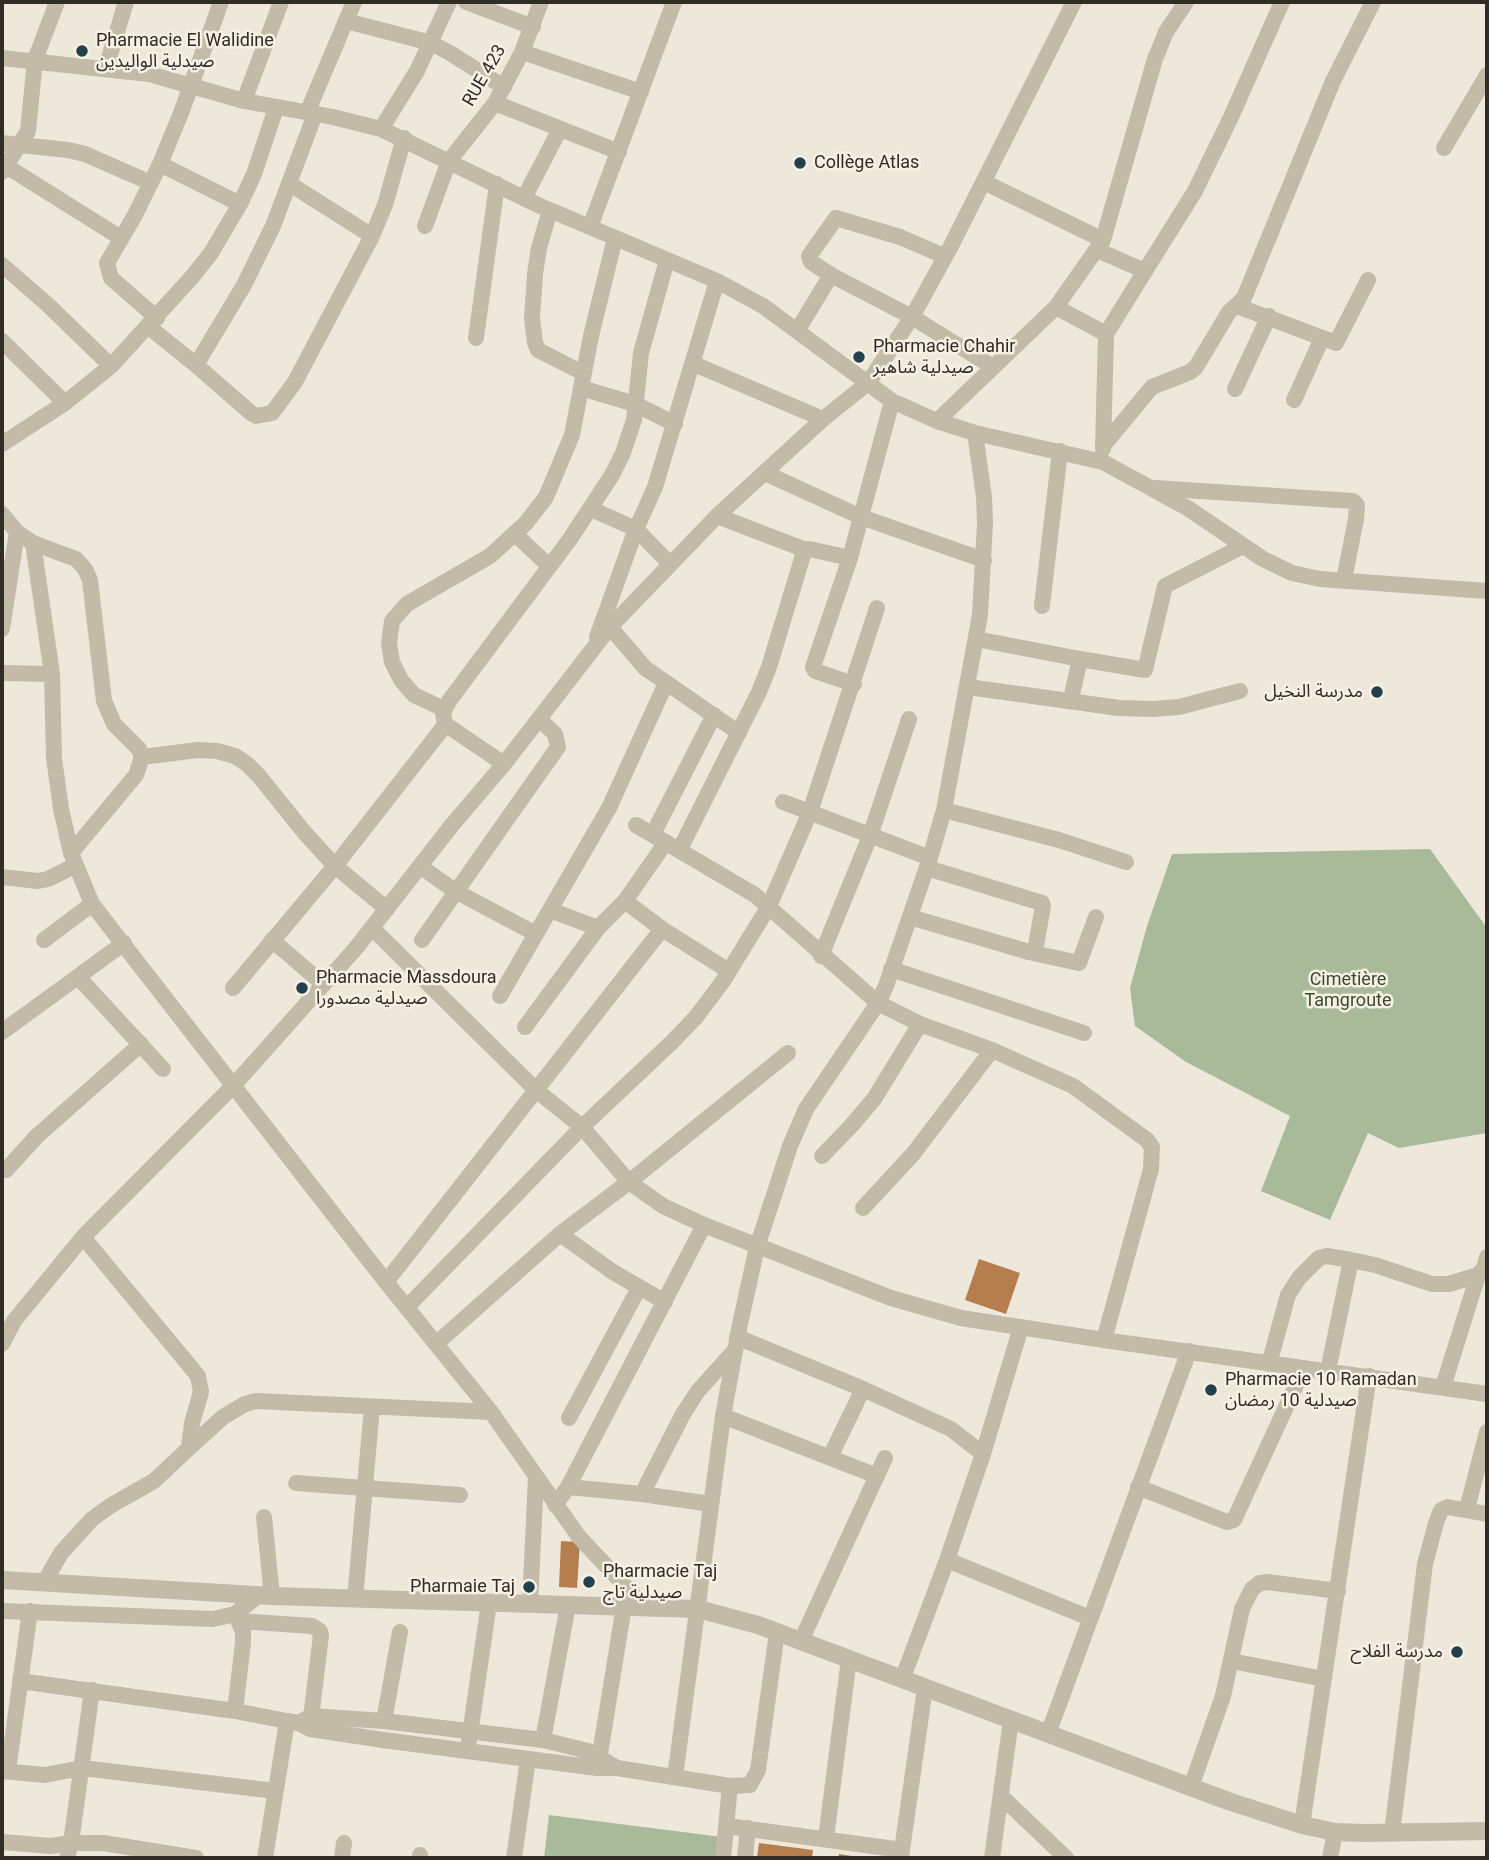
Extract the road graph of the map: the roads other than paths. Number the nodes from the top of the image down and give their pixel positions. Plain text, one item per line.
1 (57, 2) edge
2 (126, 2) edge
3 (221, 2) edge
4 (281, 2) edge
5 (354, 2) edge
6 (449, 2) edge
7 (466, 2) edge
8 (541, 2) edge
9 (674, 2) edge
10 (1074, 2) edge
11 (1186, 2) edge
12 (1282, 2) edge
13 (1373, 2) edge
14 (346, 21) junction
15 (533, 27) junction
16 (430, 43) junction
17 (522, 52) junction
18 (2, 58) edge
19 (35, 60) junction
20 (106, 68) junction
21 (1487, 75) edge
22 (191, 85) junction
23 (504, 88) junction
24 (641, 92) junction
25 (244, 101) junction
26 (495, 103) junction
27 (276, 108) junction
28 (311, 113) junction
29 (381, 128) junction
30 (561, 129) junction
31 (404, 138) junction
32 (2, 143) edge
33 (20, 145) junction
34 (1444, 148) dead end
35 (619, 152) junction
36 (449, 161) junction
37 (160, 164) junction
38 (4, 169) edge
39 (984, 182) junction
40 (151, 183) junction
41 (290, 184) junction
42 (497, 184) junction
43 (524, 198) junction
44 (240, 204) junction
45 (550, 210) junction
46 (425, 226) dead end
47 (590, 227) junction
48 (372, 236) junction
49 (615, 237) junction
50 (121, 238) junction
51 (1100, 245) junction
52 (944, 256) junction
53 (667, 260) junction
54 (2, 265) edge
55 (1145, 271) junction
56 (831, 275) junction
57 (1368, 280) dead end
58 (718, 281) junction
59 (1237, 306) junction
60 (1056, 307) junction
61 (1269, 316) junction
62 (912, 317) junction
63 (153, 322) junction
64 (797, 331) junction
65 (1106, 334) junction
66 (477, 338) dead end
67 (1322, 338) junction
68 (2, 341) edge
69 (694, 364) junction
70 (196, 365) junction
71 (111, 366) junction
72 (993, 368) junction
73 (582, 380) junction
74 (868, 383) junction
75 (1235, 389) dead end
76 (1294, 400) dead end
77 (892, 401) junction
78 (65, 403) junction
79 (635, 404) junction
80 (823, 419) junction
81 (937, 421) junction
82 (675, 424) junction
83 (975, 433) junction
84 (2, 444) edge
85 (1060, 451) junction
86 (1103, 454) junction
87 (765, 473) junction
88 (1147, 488) junction
89 (591, 509) junction
90 (2, 514) edge
91 (717, 516) junction
92 (861, 517) junction
93 (636, 529) junction
94 (17, 532) junction
95 (516, 534) junction
96 (33, 543) junction
97 (1243, 546) junction
98 (806, 550) junction
99 (850, 558) junction
100 (984, 560) junction
101 (669, 563) junction
102 (549, 566) junction
103 (1344, 580) junction
104 (1487, 592) edge
105 (1042, 606) dead end
106 (877, 608) dead end
107 (610, 627) junction
108 (2, 629) edge
109 (976, 639) junction
110 (593, 647) junction
111 (1080, 659) junction
112 (2, 673) edge
113 (52, 674) junction
114 (666, 683) junction
115 (853, 684) junction
116 (968, 687) junction
117 (1240, 691) dead end
118 (1071, 699) junction
119 (714, 715) junction
120 (445, 717) junction
121 (539, 719) junction
122 (909, 719) dead end
123 (739, 733) junction
124 (142, 757) junction
125 (505, 764) junction
126 (783, 802) dead end
127 (944, 810) junction
128 (810, 812) junction
129 (636, 825) dead end
130 (870, 836) junction
131 (666, 842) junction
132 (74, 859) junction
133 (1126, 862) dead end
134 (929, 863) junction
135 (335, 866) junction
136 (420, 866) junction
137 (2, 877) edge
138 (455, 891) junction
139 (625, 901) junction
140 (92, 904) junction
141 (769, 906) junction
142 (387, 909) junction
143 (550, 910) junction
144 (909, 917) junction
145 (1096, 917) dead end
146 (372, 928) junction
147 (598, 928) junction
148 (662, 929) junction
149 (536, 934) junction
150 (44, 940) dead end
151 (272, 940) junction
152 (422, 940) dead end
153 (124, 943) junction
154 (1033, 953) junction
155 (821, 956) junction
156 (891, 969) junction
157 (729, 971) junction
158 (79, 978) junction
159 (323, 984) junction
160 (233, 988) dead end
161 (500, 996) dead end
162 (878, 1003) junction
163 (920, 1024) junction
164 (524, 1027) dead end
165 (2, 1032) edge
166 (1084, 1033) dead end
167 (141, 1044) junction
168 (992, 1050) junction
169 (788, 1053) dead end
170 (163, 1069) dead end
171 (234, 1086) junction
172 (536, 1090) junction
173 (582, 1127) junction
174 (822, 1156) dead end
175 (6, 1170) dead end
176 (629, 1182) junction
177 (863, 1208) dead end
178 (704, 1225) junction
179 (560, 1234) junction
180 (83, 1237) junction
181 (757, 1247) junction
182 (1487, 1257) edge
183 (1351, 1260) junction
184 (1478, 1275) junction
185 (386, 1282) junction
186 (639, 1288) junction
187 (665, 1303) junction
188 (407, 1307) junction
189 (8, 1317) edge
190 (1021, 1327) junction
191 (1104, 1340) junction
192 (437, 1343) junction
193 (2, 1344) edge
194 (736, 1344) junction
195 (1189, 1351) junction
196 (1269, 1364) junction
197 (1304, 1368) junction
198 (1328, 1371) junction
199 (1369, 1376) junction
200 (1443, 1387) junction
201 (863, 1388) junction
202 (1487, 1394) edge
203 (372, 1407) junction
204 (491, 1412) junction
205 (723, 1416) junction
206 (569, 1418) dead end
207 (1487, 1432) edge
208 (189, 1448) junction
209 (983, 1454) junction
210 (830, 1457) junction
211 (886, 1458) dead end
212 (877, 1476) junction
213 (536, 1478) junction
214 (296, 1483) dead end
215 (568, 1487) junction
216 (1138, 1487) junction
217 (364, 1488) junction
218 (642, 1494) junction
219 (460, 1495) dead end
220 (711, 1504) junction
221 (555, 1505) junction
222 (1467, 1509) junction
223 (1487, 1514) edge
224 (264, 1517) dead end
225 (947, 1560) junction
226 (2, 1580) edge
227 (44, 1583) junction
228 (1338, 1591) junction
229 (266, 1596) junction
230 (355, 1599) junction
231 (489, 1603) junction
232 (530, 1604) junction
233 (568, 1605) junction
234 (624, 1606) junction
235 (644, 1606) junction
236 (698, 1609) junction
237 (2, 1611) edge
238 (30, 1611) junction
239 (237, 1618) junction
240 (1090, 1618) junction
241 (400, 1632) dead end
242 (777, 1632) junction
243 (801, 1641) junction
244 (849, 1660) junction
245 (1231, 1661) junction
246 (1324, 1679) junction
247 (902, 1680) junction
248 (20, 1681) junction
249 (925, 1688) junction
250 (92, 1690) junction
251 (235, 1711) junction
252 (1011, 1720) junction
253 (384, 1721) junction
254 (302, 1722) junction
255 (471, 1731) junction
256 (1048, 1734) junction
257 (543, 1740) junction
258 (468, 1750) junction
259 (528, 1759) junction
260 (598, 1762) junction
261 (82, 1768) junction
262 (5, 1771) edge
263 (675, 1777) junction
264 (730, 1786) junction
265 (1191, 1787) junction
266 (275, 1791) junction
267 (1001, 1796) junction
268 (1301, 1825) junction
269 (727, 1826) junction
270 (748, 1828) junction
271 (1487, 1831) edge
272 (1335, 1832) junction
273 (1392, 1833) junction
274 (826, 1838) junction
275 (2, 1842) edge
276 (69, 1851) edge
277 (902, 1854) edge
278 (197, 1858) edge
279 (265, 1858) edge
280 (514, 1858) edge
281 (723, 1858) edge
282 (744, 1858) edge
283 (992, 1858) edge
284 (1066, 1858) edge
285 (1330, 1858) edge

1 - 19 street
2 - 20 street
3 - 22 street
4 - 25 street
5 - 14 street
6 - 16 street
7 - 15 street
8 - 15 street, RUE 423
9 - 24 street
10 - 39 street
11 - 51 street
12 - 55 street
13 - 59 street
14 - 16 street
14 - 28 street
15 - 17 street, RUE 423
16 - 23 street
16 - 29 street
17 - 23 street, RUE 423
17 - 24 street
18 - 19 street
19 - 20 street
19 - 33 street
20 - 22 street
21 - 34 street
22 - 25 street
22 - 37 street
23 - 26 street, RUE 423
24 - 35 street
25 - 27 street
26 - 30 street
26 - 36 street, RUE 423
27 - 28 street
27 - 44 street
28 - 29 street
28 - 41 street
29 - 31 street
30 - 35 street
30 - 43 street
31 - 36 street
31 - 48 street
32 - 33 street
33 - 38 street
33 - 40 street
35 - 47 street
36 - 42 street
36 - 46 street, RUE 423
37 - 40 street
37 - 44 street
38 - 50 street
39 - 51 street
39 - 52 street
40 - 50 street
41 - 48 street
41 - 70 street
42 - 43 street
42 - 66 street
43 - 45 street
44 - 63 street
45 - 47 street
45 - 73 street
47 - 49 street
48 - 70 street
49 - 53 street
49 - 73 street
50 - 63 street
51 - 55 street
51 - 60 street
52 - 56 street
52 - 62 street
53 - 58 street
53 - 79 street
54 - 71 street
55 - 65 street
56 - 62 street
56 - 64 street
57 - 67 street
58 - 64 street
58 - 69 street
59 - 61 street
59 - 86 street
60 - 65 street
60 - 72 street
61 - 67 street
61 - 75 street
62 - 72 street
62 - 74 street
63 - 70 street
63 - 71 street
64 - 74 street
65 - 86 street
67 - 76 street
68 - 78 street
69 - 80 street
69 - 82 street
71 - 78 street
72 - 81 street
73 - 79 street
73 - 95 street
74 - 77 street
74 - 80 street
77 - 81 street
77 - 92 street
78 - 84 street
79 - 82 street
79 - 89 street
80 - 87 street
81 - 83 street
82 - 93 street
83 - 85 street
83 - 100 street
85 - 86 street
85 - 105 street
86 - 88 street
87 - 91 street
87 - 92 street
88 - 97 street
88 - 103 street
89 - 93 street
89 - 102 street
90 - 94 street
91 - 98 street
91 - 101 street
92 - 99 street
92 - 100 street
93 - 101 street
93 - 110 street
94 - 96 street
94 - 108 street
95 - 102 street
95 - 120 street
96 - 113 street
96 - 124 street
97 - 103 street
97 - 111 street
98 - 99 street
98 - 123 street
99 - 115 street
100 - 109 street
101 - 107 street
102 - 120 street
103 - 104 street
106 - 115 street
107 - 110 street
107 - 114 street
109 - 111 street
109 - 116 street
110 - 121 street
111 - 118 street
112 - 113 street
113 - 132 street
114 - 119 street
114 - 143 street
115 - 128 street
116 - 118 street
116 - 127 street
117 - 118 street
119 - 123 street
119 - 131 street
120 - 125 street
120 - 135 street
121 - 125 street
121 - 138 street
122 - 130 street
123 - 131 street
124 - 132 street
124 - 135 street
125 - 136 street
126 - 128 street
127 - 133 street
127 - 134 street
128 - 130 street
128 - 141 street
129 - 131 street
130 - 134 street
130 - 155 street
131 - 139 street
131 - 141 street
132 - 137 street
132 - 140 street
134 - 144 street
134 - 154 street
135 - 142 street
135 - 151 street
136 - 138 street
136 - 142 street
138 - 149 street
138 - 152 street
139 - 147 street
139 - 148 street
140 - 150 street
140 - 153 street
141 - 155 street
141 - 157 street
142 - 146 street
143 - 147 street
143 - 149 street
144 - 154 street
144 - 156 street
145 - 154 street
146 - 159 street
146 - 172 street
147 - 164 street
148 - 157 street
148 - 172 street
149 - 161 street
151 - 159 street
151 - 160 street
153 - 158 street
153 - 171 street
155 - 162 street
156 - 162 street
156 - 166 street
157 - 173 street
158 - 165 street
158 - 167 street
159 - 171 street
162 - 163 street
162 - 181 street
163 - 168 street
163 - 174 street
167 - 170 street
167 - 175 street
168 - 177 street
168 - 191 street
169 - 176 street
171 - 180 street
171 - 185 street
172 - 173 street
172 - 185 street
173 - 176 street
173 - 188 street
176 - 178 street
176 - 179 street
178 - 181 street
178 - 187 street
179 - 186 street
179 - 192 street
180 - 189 street
180 - 208 street
181 - 190 street
181 - 194 street
182 - 184 street
183 - 184 street
183 - 196 street
183 - 198 street
184 - 200 street
185 - 188 street
186 - 187 street
186 - 206 street
187 - 215 street
188 - 192 street
189 - 193 street
190 - 191 street
190 - 209 street
191 - 195 street
192 - 204 street
194 - 201 street
194 - 205 street
194 - 218 street
195 - 196 street
195 - 216 street
196 - 197 street
197 - 198 street
197 - 216 street
198 - 199 street
199 - 200 street
199 - 228 street
200 - 202 street
201 - 209 street
201 - 210 street
203 - 204 street
203 - 208 street
203 - 217 street
204 - 213 street
205 - 210 street
205 - 220 street
207 - 222 street
208 - 227 street
209 - 225 street
210 - 212 street
211 - 212 street
212 - 243 street
213 - 221 street
213 - 232 street
214 - 217 street
215 - 218 street
215 - 221 street
216 - 240 street
217 - 219 street
217 - 230 street
218 - 220 street
220 - 236 street
221 - 235 street
222 - 223 street
222 - 273 street
224 - 229 street
225 - 240 street
225 - 247 street
226 - 227 street
227 - 229 street
228 - 245 street
228 - 246 street
229 - 230 street
229 - 239 street
230 - 231 street
231 - 232 street
231 - 255 street
232 - 233 street
233 - 234 street
233 - 257 street
234 - 235 street
234 - 260 street
235 - 236 street
236 - 242 street
236 - 263 street
237 - 238 street
238 - 239 street
238 - 248 street
239 - 251 street
239 - 254 street
240 - 256 street
241 - 253 street
242 - 243 street
242 - 264 street
243 - 244 street
244 - 247 street
244 - 274 street
245 - 246 street
245 - 265 street
246 - 268 street
247 - 249 street
248 - 250 street
248 - 262 street
249 - 252 street
249 - 277 street
250 - 251 street
250 - 261 street
251 - 254 street
252 - 256 street
252 - 267 street
253 - 254 street
253 - 255 street
254 - 258 street
254 - 266 street
255 - 257 street
255 - 258 street
256 - 265 street
257 - 260 street
258 - 259 street
259 - 260 street
259 - 280 street
260 - 263 street
261 - 262 street
261 - 266 street
261 - 276 street
263 - 264 street
264 - 269 street
265 - 268 street
266 - 279 street
267 - 283 street
267 - 284 street
268 - 272 street
269 - 270 street
269 - 281 street
270 - 274 street
270 - 282 street
271 - 273 street
272 - 273 street
272 - 285 street
274 - 277 street
275 - 276 street
276 - 278 street

